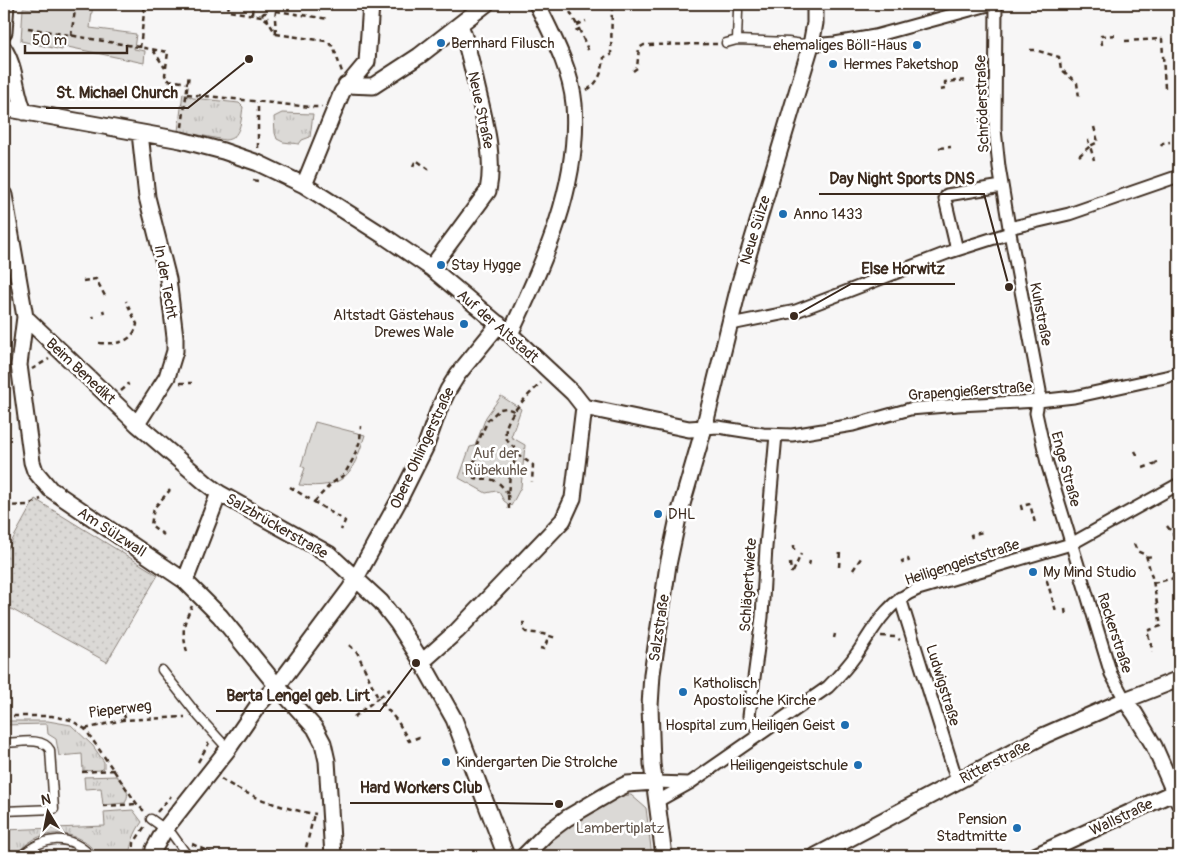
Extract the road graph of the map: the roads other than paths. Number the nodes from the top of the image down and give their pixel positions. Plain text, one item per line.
1 (6, 4) edge
2 (371, 4) edge
3 (486, 4) edge
4 (537, 4) edge
5 (815, 4) edge
6 (992, 4) edge
7 (996, 4) edge
8 (738, 11) dead end
9 (460, 26) junction
10 (4, 32) edge
11 (737, 40) junction
12 (726, 44) road end
13 (811, 45) junction
14 (4, 49) edge
15 (344, 89) junction
16 (4, 108) edge
17 (24, 112) junction
18 (140, 133) junction
19 (1179, 176) edge
20 (304, 186) junction
21 (1002, 186) junction
22 (4, 195) edge
23 (1009, 230) junction
24 (957, 250) junction
25 (431, 268) junction
26 (25, 317) junction
27 (729, 326) junction
28 (504, 329) junction
29 (1179, 374) edge
30 (1038, 401) junction
31 (584, 407) junction
32 (138, 424) junction
33 (704, 428) junction
34 (776, 435) junction
35 (696, 457) joint
36 (46, 484) joint
37 (1179, 484) edge
38 (219, 493) junction
39 (1071, 544) junction
40 (356, 579) junction
41 (185, 581) junction
42 (900, 598) junction
43 (422, 662) junction
44 (162, 670) dead end
45 (1179, 679) edge
46 (277, 686) junction
47 (1125, 700) junction
48 (760, 733) junction
49 (4, 743) edge
50 (228, 749) junction
51 (957, 781) junction
52 (654, 782) junction
53 (690, 783) junction
54 (1178, 795) edge
55 (656, 802) junction
56 (4, 811) edge
57 (151, 819) road end
58 (169, 832) junction
59 (837, 851) edge
60 (187, 855) dead end
61 (21, 856) edge
62 (90, 856) edge
63 (153, 856) edge
64 (334, 856) edge
65 (506, 856) edge
66 (524, 856) edge
67 (664, 856) edge
68 (816, 856) edge
69 (1035, 856) edge

1 - 10 street
2 - 15 street
3 - 9 street
4 - 28 street, Obere Ohlingerstraße
5 - 13 street, Neue Sülze
6 - 13 street
7 - 21 street, Schröderstraße
8 - 11 lane
9 - 15 street
9 - 25 street, Neue Straße
11 - 12 lane
11 - 13 lane
13 - 27 street, Neue Sülze
14 - 17 street
15 - 20 street
16 - 17 street, Auf der Altstadt
17 - 18 street, Auf der Altstadt
18 - 20 street, Auf der Altstadt
18 - 32 street, In der Techt
19 - 23 street
20 - 25 street, Auf der Altstadt
21 - 23 street, Schröderstraße
21 - 24 street
22 - 26 street, Beim Benedikt
23 - 24 street
23 - 30 street, Kuhstraße
24 - 27 street
25 - 28 street, Auf der Altstadt
26 - 32 street, Beim Benedikt
26 - 36 street, Beim Benedikt
27 - 33 street, Neue Sülze
28 - 31 street, Auf der Altstadt
28 - 40 street, Obere Ohlingerstraße
29 - 30 street, Grapengießerstraße
30 - 34 street, Grapengießerstraße
30 - 39 street, Enge Straße
31 - 33 street
31 - 43 street
32 - 38 street, Salzbrückerstraße
33 - 34 street, Grapengießerstraße
33 - 35 street, Neue Sülze
34 - 48 street, Schlägertwiete
35 - 52 street, Salzstraße
36 - 41 street, Am Sülzwall
37 - 39 street, Heiligengeiststraße
38 - 40 street, Salzbrückerstraße
38 - 41 street
39 - 42 street, Heiligengeiststraße
39 - 47 street, Rackerstraße
40 - 43 street, Salzbrückerstraße
40 - 46 street, Obere Ohlingerstraße
41 - 46 street, Am Sülzwall
42 - 48 street, Heiligengeiststraße
42 - 51 street, Ludwigstraße
43 - 65 street, Salzbrückerstraße
44 - 50 lane
45 - 47 street, Ritterstraße
46 - 50 street, Obere Ohlingerstraße
46 - 64 street, Am Sülzwall
47 - 51 street, Ritterstraße
47 - 54 street
48 - 53 street, Heiligengeiststraße
49 - 56 lane
50 - 58 street, Obere Ohlingerstraße
51 - 59 street, Ritterstraße
52 - 53 street
52 - 55 street, Salzstraße
52 - 66 street
53 - 55 street, Heiligengeiststraße
54 - 69 street, Wallstraße
55 - 67 street, Salzstraße
57 - 58 lane
58 - 60 lane
58 - 63 street, Obere Ohlingerstraße
59 - 68 street, Ritterstraße
61 - 62 lane

